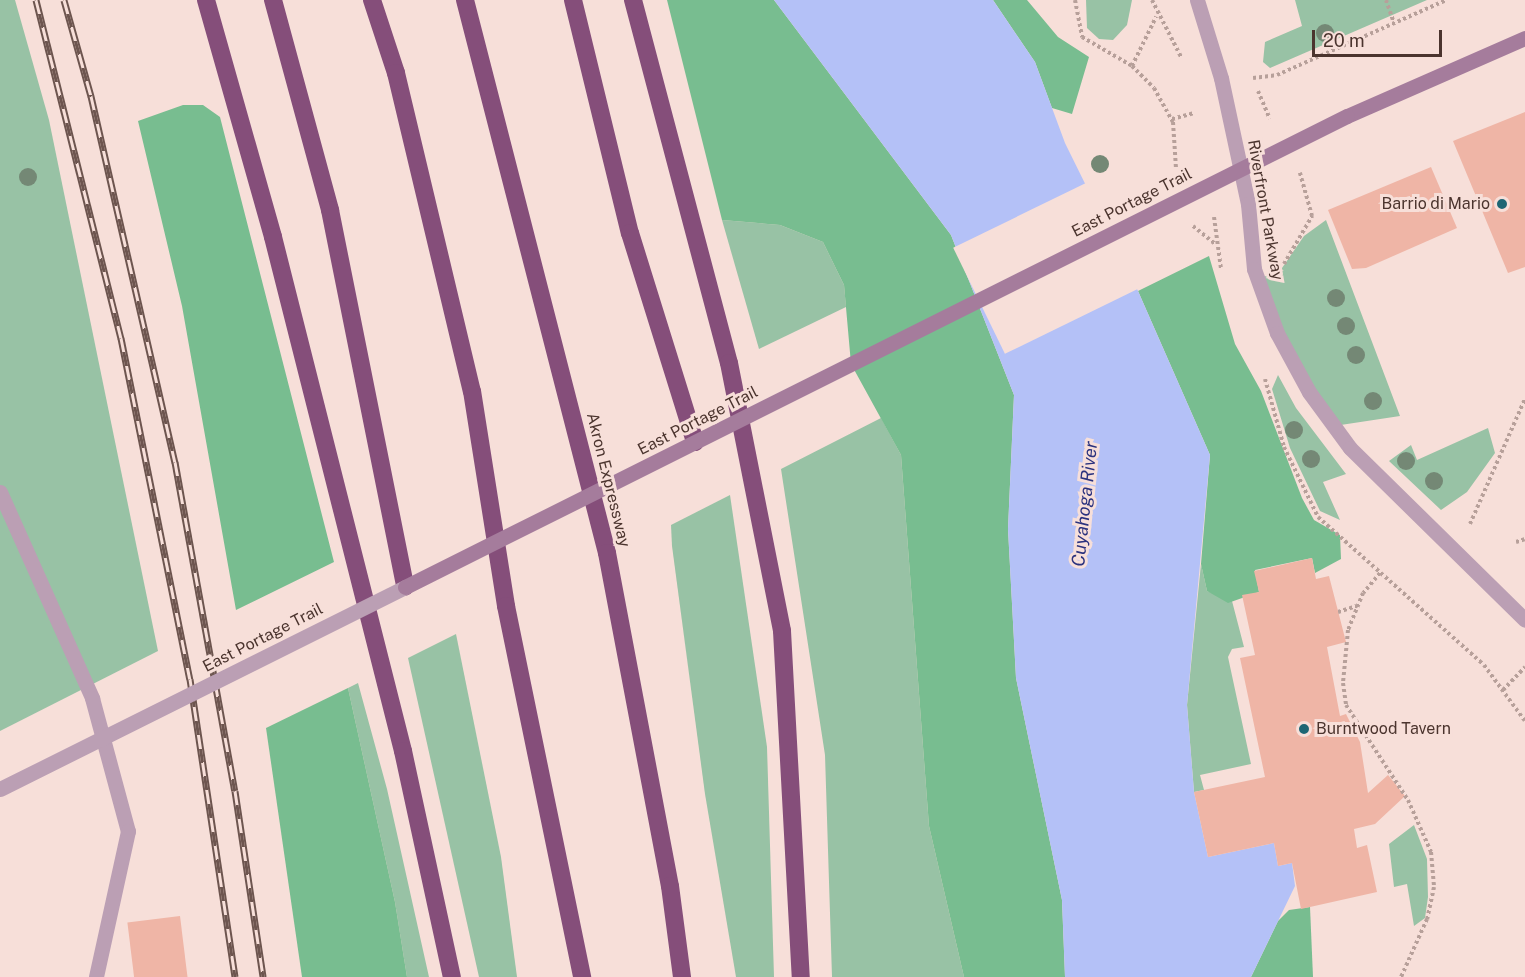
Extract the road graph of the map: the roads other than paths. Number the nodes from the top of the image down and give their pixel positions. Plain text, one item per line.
1 (206, 0) edge
2 (273, 0) edge
3 (372, 0) edge
4 (465, 0) edge
5 (573, 0) edge
6 (633, 0) edge
7 (1197, 0) edge
8 (1525, 38) edge
9 (695, 442) junction
10 (0, 492) edge
11 (405, 587) junction
12 (1525, 620) edge
13 (0, 789) edge
14 (96, 977) edge
15 (452, 977) edge
16 (582, 977) edge
17 (682, 977) edge
18 (801, 977) edge

1 - 15 highway
2 - 11 highway
3 - 16 highway
4 - 17 highway, Akron Expressway
5 - 9 highway
6 - 18 highway
7 - 12 street, Riverfront Parkway
8 - 9 main road, East Portage Trail, bridge
9 - 11 main road, East Portage Trail, bridge
10 - 14 street
11 - 13 street, East Portage Trail, bridge

